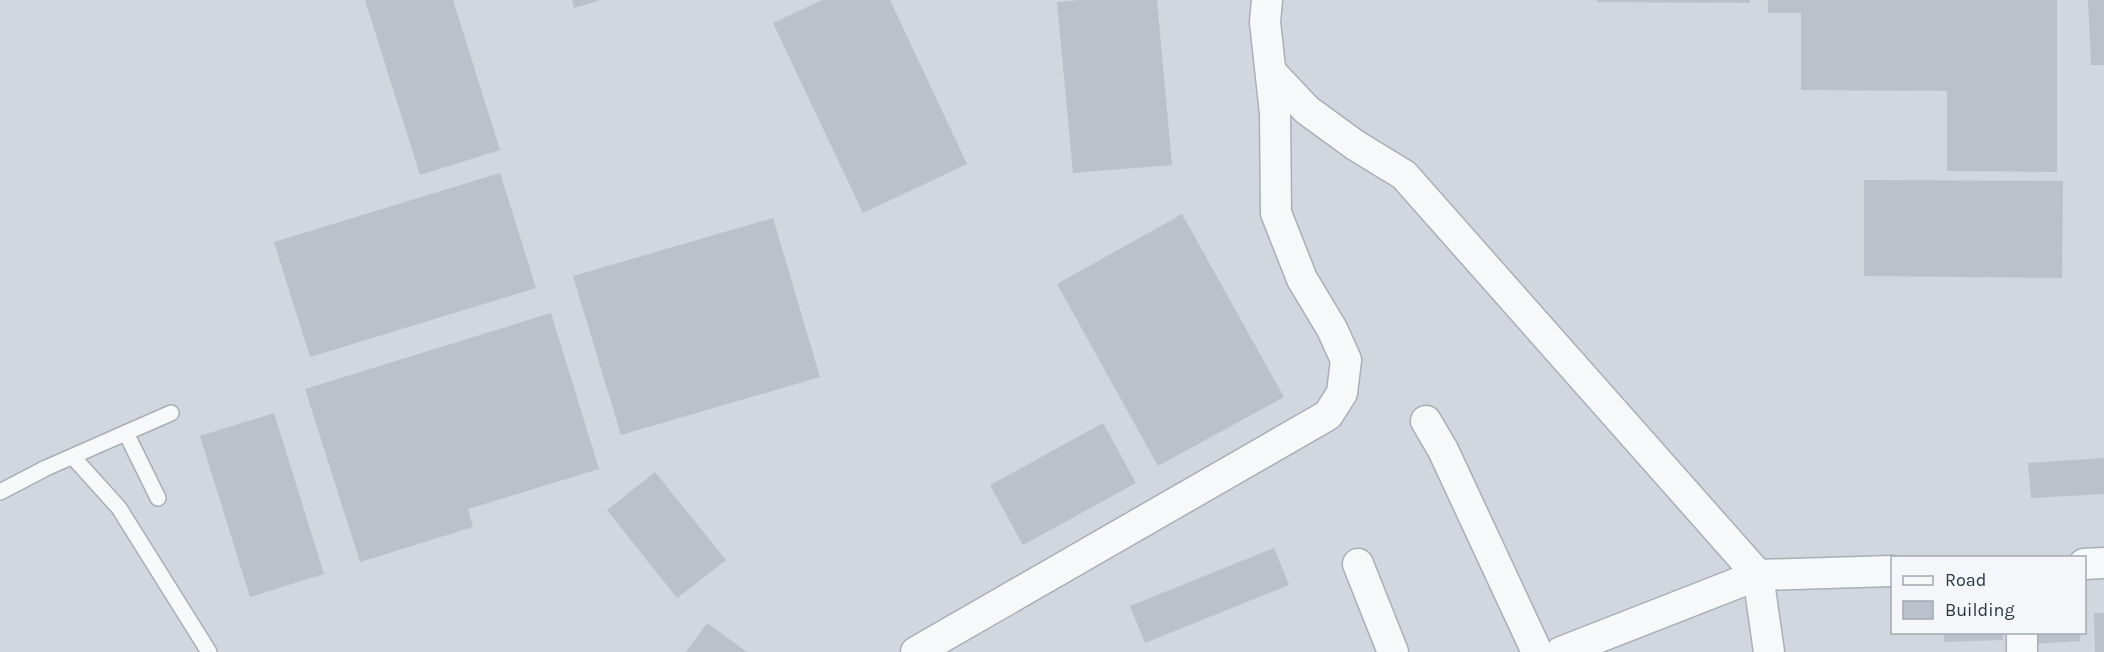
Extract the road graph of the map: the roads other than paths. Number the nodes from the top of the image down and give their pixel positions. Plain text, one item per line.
1 (1267, 0) edge
2 (1272, 72) junction
3 (171, 413) dead end
4 (1426, 421) dead end
5 (126, 433) junction
6 (73, 457) junction
7 (0, 492) edge
8 (158, 498) dead end
9 (2104, 563) edge
10 (1358, 564) dead end
11 (2086, 564) edge
12 (1891, 571) edge
13 (1758, 575) junction
14 (2022, 634) edge
15 (209, 652) edge
16 (916, 652) edge
17 (1393, 652) edge
18 (1537, 652) edge
19 (1561, 652) edge
20 (1769, 652) edge
21 (2022, 652) edge

1 - 2 street
2 - 13 street
2 - 16 street
3 - 5 lane
4 - 18 street
5 - 6 lane
5 - 8 lane
6 - 7 lane
6 - 15 lane
9 - 11 street
10 - 17 street
12 - 13 street
13 - 19 street
13 - 20 street
14 - 21 street

